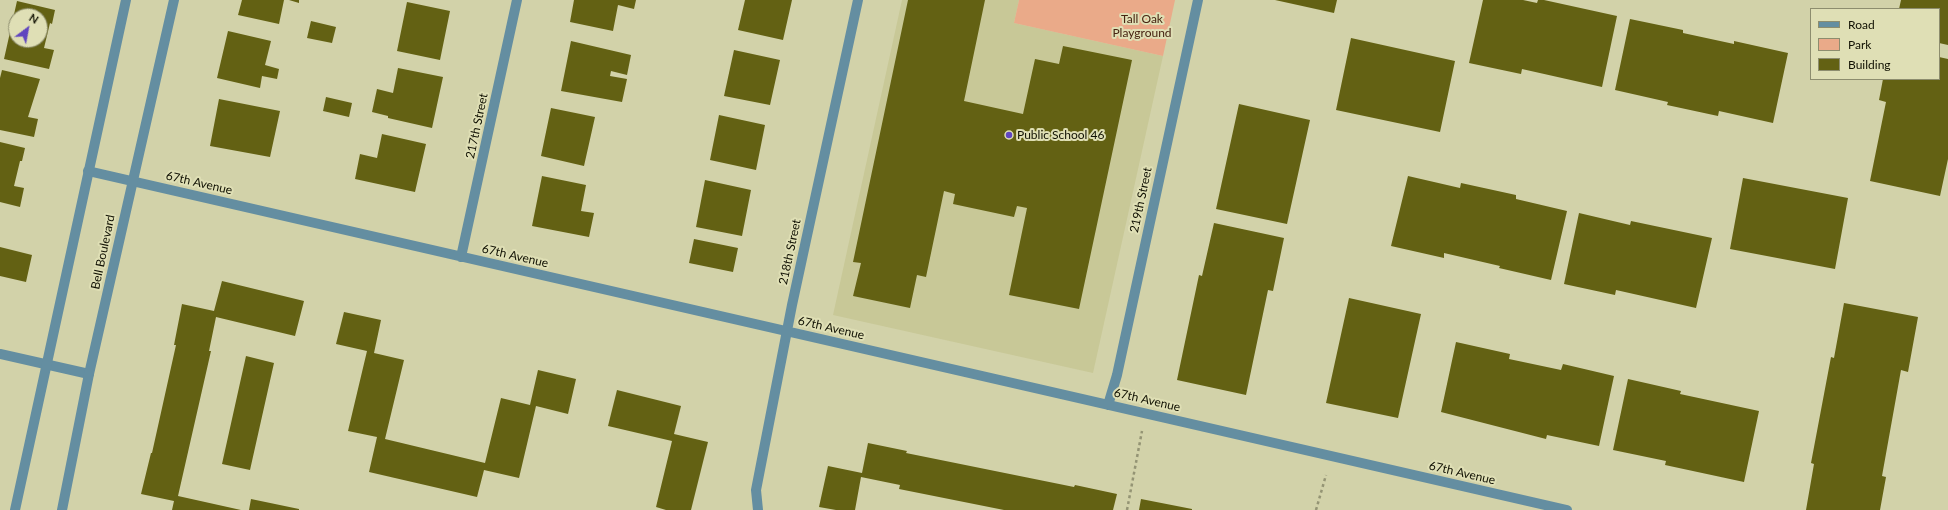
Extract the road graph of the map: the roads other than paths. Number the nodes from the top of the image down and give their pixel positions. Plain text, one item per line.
1 (126, 0) edge
2 (174, 0) edge
3 (517, 0) edge
4 (858, 0) edge
5 (1198, 0) edge
6 (88, 171) junction
7 (132, 182) junction
8 (461, 257) junction
9 (788, 332) junction
10 (0, 354) edge
11 (47, 364) junction
12 (89, 374) junction
13 (1108, 405) junction
14 (16, 510) edge
15 (62, 510) edge
16 (758, 510) edge
17 (1567, 510) edge

1 - 6 street
2 - 7 street, Bell Boulevard
3 - 8 street, 217th Street
4 - 9 street, 218th Street
5 - 13 street, 219th Street
6 - 7 street, 67th Avenue
6 - 11 street
7 - 8 street, 67th Avenue
7 - 12 street, Bell Boulevard
8 - 9 street, 67th Avenue
9 - 13 street, 67th Avenue
9 - 16 street, 218th Street
10 - 11 street
11 - 12 street
11 - 14 street
12 - 15 street, Bell Boulevard
13 - 17 street, 67th Avenue

